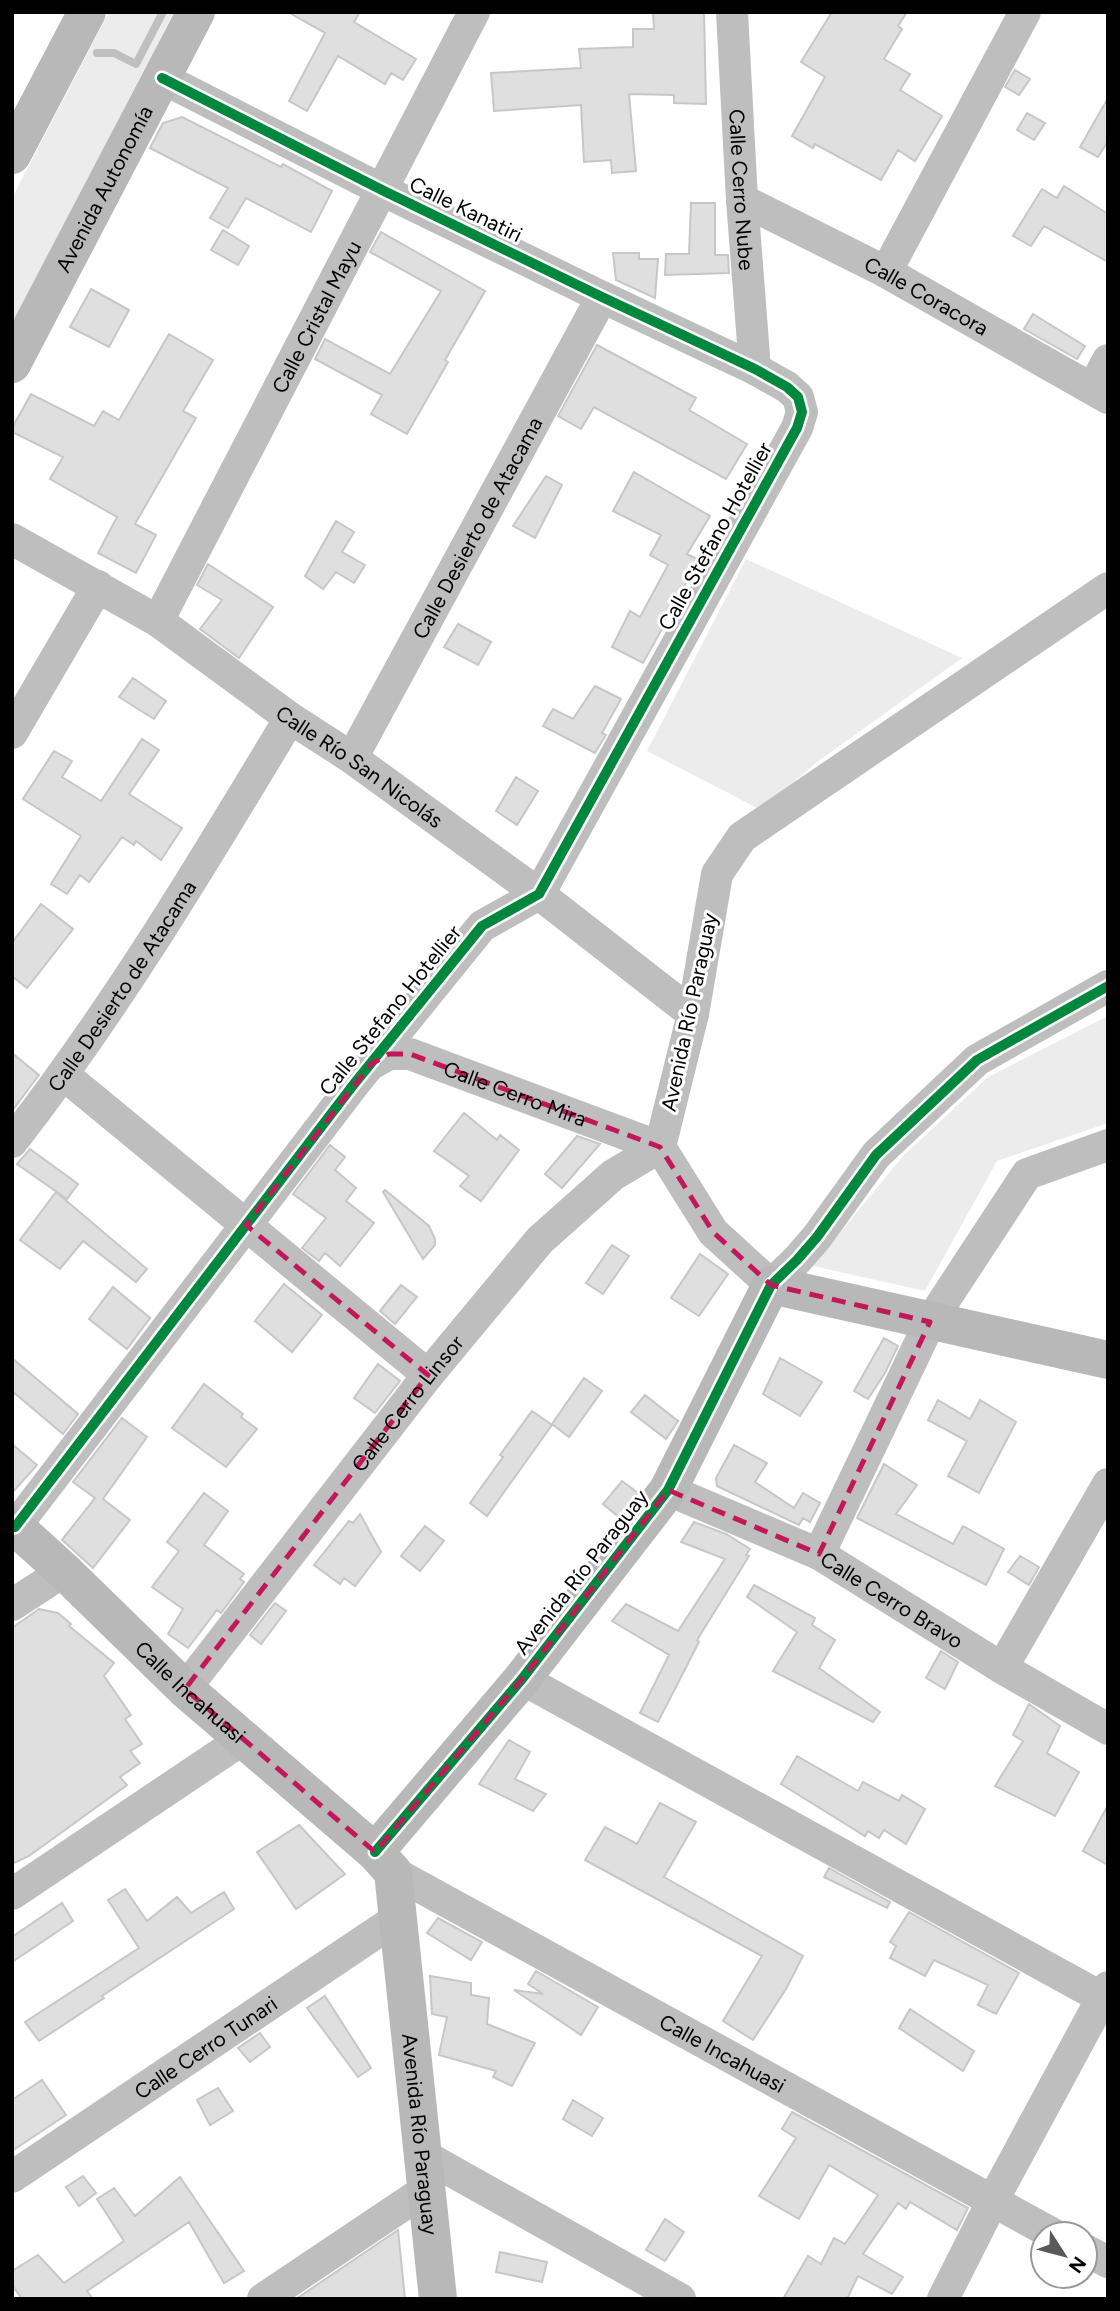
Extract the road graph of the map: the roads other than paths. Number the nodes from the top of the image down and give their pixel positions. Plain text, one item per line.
1 (87, 12) edge
2 (196, 12) edge
3 (474, 12) edge
4 (732, 12) edge
5 (752, 12) edge
6 (1025, 12) edge
7 (733, 48) junction
8 (162, 78) junction
9 (12, 155) edge
10 (383, 190) junction
11 (742, 200) junction
12 (886, 272) junction
13 (601, 298) junction
14 (1108, 360) edge
15 (12, 364) edge
16 (755, 369) junction
17 (1100, 393) edge
18 (12, 539) edge
19 (99, 586) junction
20 (1108, 588) edge
21 (158, 621) junction
22 (290, 718) junction
23 (12, 733) edge
24 (352, 758) junction
25 (539, 894) junction
26 (1108, 986) edge
27 (693, 1014) junction
28 (371, 1064) junction
29 (64, 1075) junction
30 (12, 1142) edge
31 (1108, 1145) edge
32 (660, 1147) junction
33 (246, 1225) junction
34 (771, 1285) junction
35 (930, 1322) junction
36 (1108, 1360) edge
37 (428, 1375) junction
38 (1108, 1484) edge
39 (668, 1490) junction
40 (14, 1526) edge
41 (818, 1554) junction
42 (64, 1571) junction
43 (12, 1605) edge
44 (1002, 1668) junction
45 (522, 1679) junction
46 (185, 1689) junction
47 (1108, 1729) edge
48 (243, 1739) junction
49 (384, 1862) junction
50 (12, 1894) edge
51 (398, 1918) junction
52 (1106, 1996) edge
53 (425, 2172) junction
54 (12, 2177) edge
55 (992, 2202) junction
56 (1029, 2221) edge
57 (263, 2299) edge
58 (438, 2299) edge
59 (680, 2299) edge
60 (943, 2299) edge

1 - 9 street
2 - 8 street, Avenida Autonomía
3 - 10 street, Calle Cristal Mayu
4 - 7 street, Calle Cerro Nube
5 - 7 street
6 - 12 street
7 - 11 street, Calle Cerro Nube
8 - 10 street, Calle Kanatiri
8 - 15 street, Avenida Autonomía
10 - 13 street, Calle Kanatiri
10 - 21 street, Calle Cristal Mayu
11 - 12 street, Calle Coracora
11 - 16 street, Calle Cerro Nube
12 - 17 street, Calle Coracora
13 - 16 street, Calle Kanatiri
13 - 24 street, Calle Desierto de Atacama
14 - 17 street
16 - 25 street, Calle Stefano Hotellier
18 - 19 street, Calle Río San Nicolás
19 - 21 street, Calle Río San Nicolás
19 - 23 street
20 - 27 street, Avenida Río Paraguay
21 - 22 street, Calle Río San Nicolás
22 - 24 street, Calle Río San Nicolás
22 - 29 street, Calle Desierto de Atacama
24 - 25 street, Calle Río San Nicolás
25 - 27 street, Calle Río San Nicolás
25 - 28 street, Calle Stefano Hotellier
26 - 34 street
27 - 32 street, Avenida Río Paraguay
28 - 32 street, Calle Cerro Mira
28 - 33 street, Calle Stefano Hotellier
29 - 30 street, Calle Desierto de Atacama
29 - 33 street
31 - 35 street
32 - 34 street
32 - 37 street, Calle Cerro Linsor
33 - 37 street
33 - 40 street, Calle Stefano Hotellier
34 - 35 street
34 - 39 street, Avenida Río Paraguay
35 - 36 street
35 - 41 street
37 - 46 street, Calle Cerro Linsor
38 - 44 street
39 - 41 street, Calle Cerro Bravo
39 - 45 street, Avenida Río Paraguay
40 - 42 street, Calle Incahuasi
41 - 44 street, Calle Cerro Bravo
42 - 43 street
42 - 46 street, Calle Incahuasi
44 - 47 street, Calle Cerro Bravo
45 - 49 street, Avenida Río Paraguay
45 - 52 street
46 - 48 street, Calle Incahuasi
48 - 49 street, Calle Incahuasi
48 - 50 street
49 - 51 street, Avenida Río Paraguay
49 - 55 street, Calle Incahuasi
51 - 53 street, Avenida Río Paraguay
51 - 54 street, Calle Cerro Tunari
52 - 55 street
53 - 57 street
53 - 58 street, Avenida Río Paraguay
53 - 59 street
55 - 56 street, Calle Incahuasi
55 - 60 street

